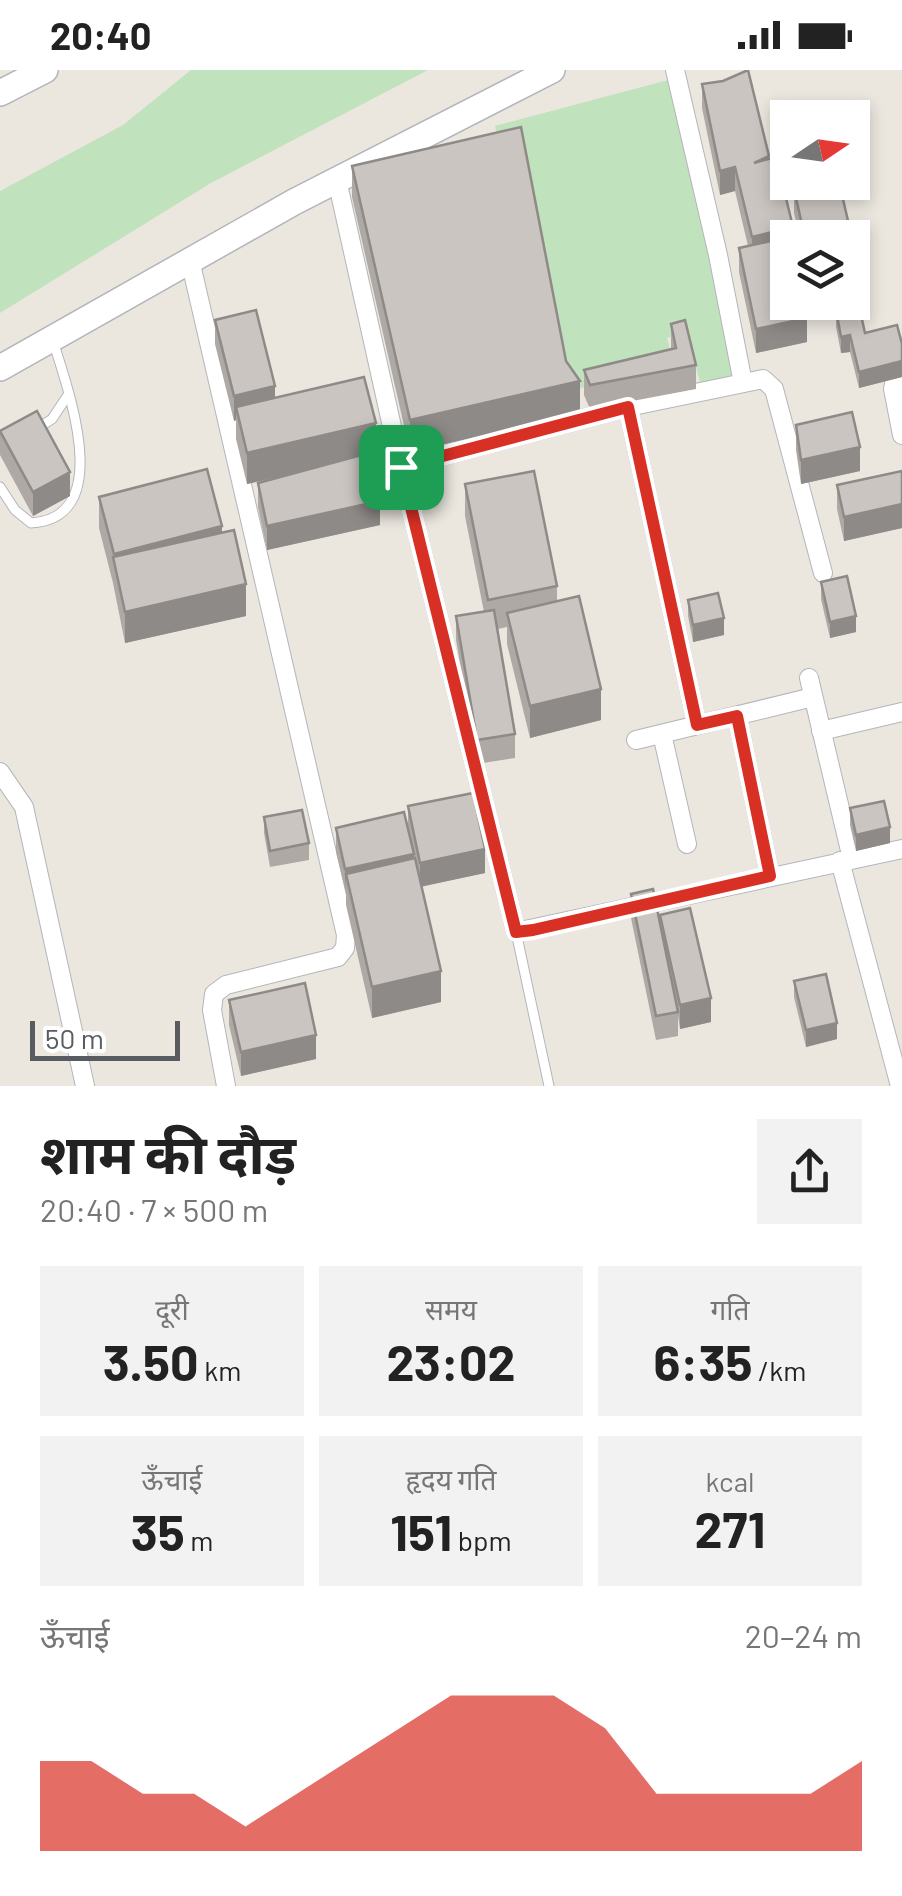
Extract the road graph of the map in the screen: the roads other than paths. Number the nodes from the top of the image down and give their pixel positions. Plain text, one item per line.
1 (46, 70) edge
2 (552, 70) edge
3 (674, 70) edge
4 (0, 93) edge
5 (336, 180) junction
6 (190, 260) junction
7 (52, 339) junction
8 (0, 368) edge
9 (902, 381) edge
10 (743, 383) junction
11 (69, 393) junction
12 (628, 407) junction
13 (902, 435) edge
14 (24, 436) edge
15 (401, 467) junction
16 (0, 488) edge
17 (823, 573) dead end
18 (902, 712) edge
19 (737, 716) junction
20 (697, 725) junction
21 (822, 731) junction
22 (662, 734) junction
23 (636, 740) dead end
24 (0, 772) edge
25 (686, 844) dead end
26 (902, 849) edge
27 (846, 860) junction
28 (770, 876) junction
29 (516, 932) junction
30 (85, 1086) edge
31 (226, 1086) edge
32 (549, 1086) edge
33 (900, 1086) edge

1 - 4 street
2 - 5 street
3 - 10 street
5 - 6 street
5 - 15 street
6 - 7 street
6 - 31 street
7 - 8 street
7 - 11 lane
9 - 13 street
10 - 12 street
10 - 17 street
11 - 14 lane
11 - 16 lane
12 - 15 street
12 - 20 street
15 - 29 street
18 - 21 street
19 - 20 street
19 - 21 street
19 - 28 street
20 - 22 street
21 - 27 street
22 - 23 street
22 - 25 street
24 - 30 street
26 - 27 street
27 - 28 street
27 - 33 street
28 - 29 street
29 - 32 lane

